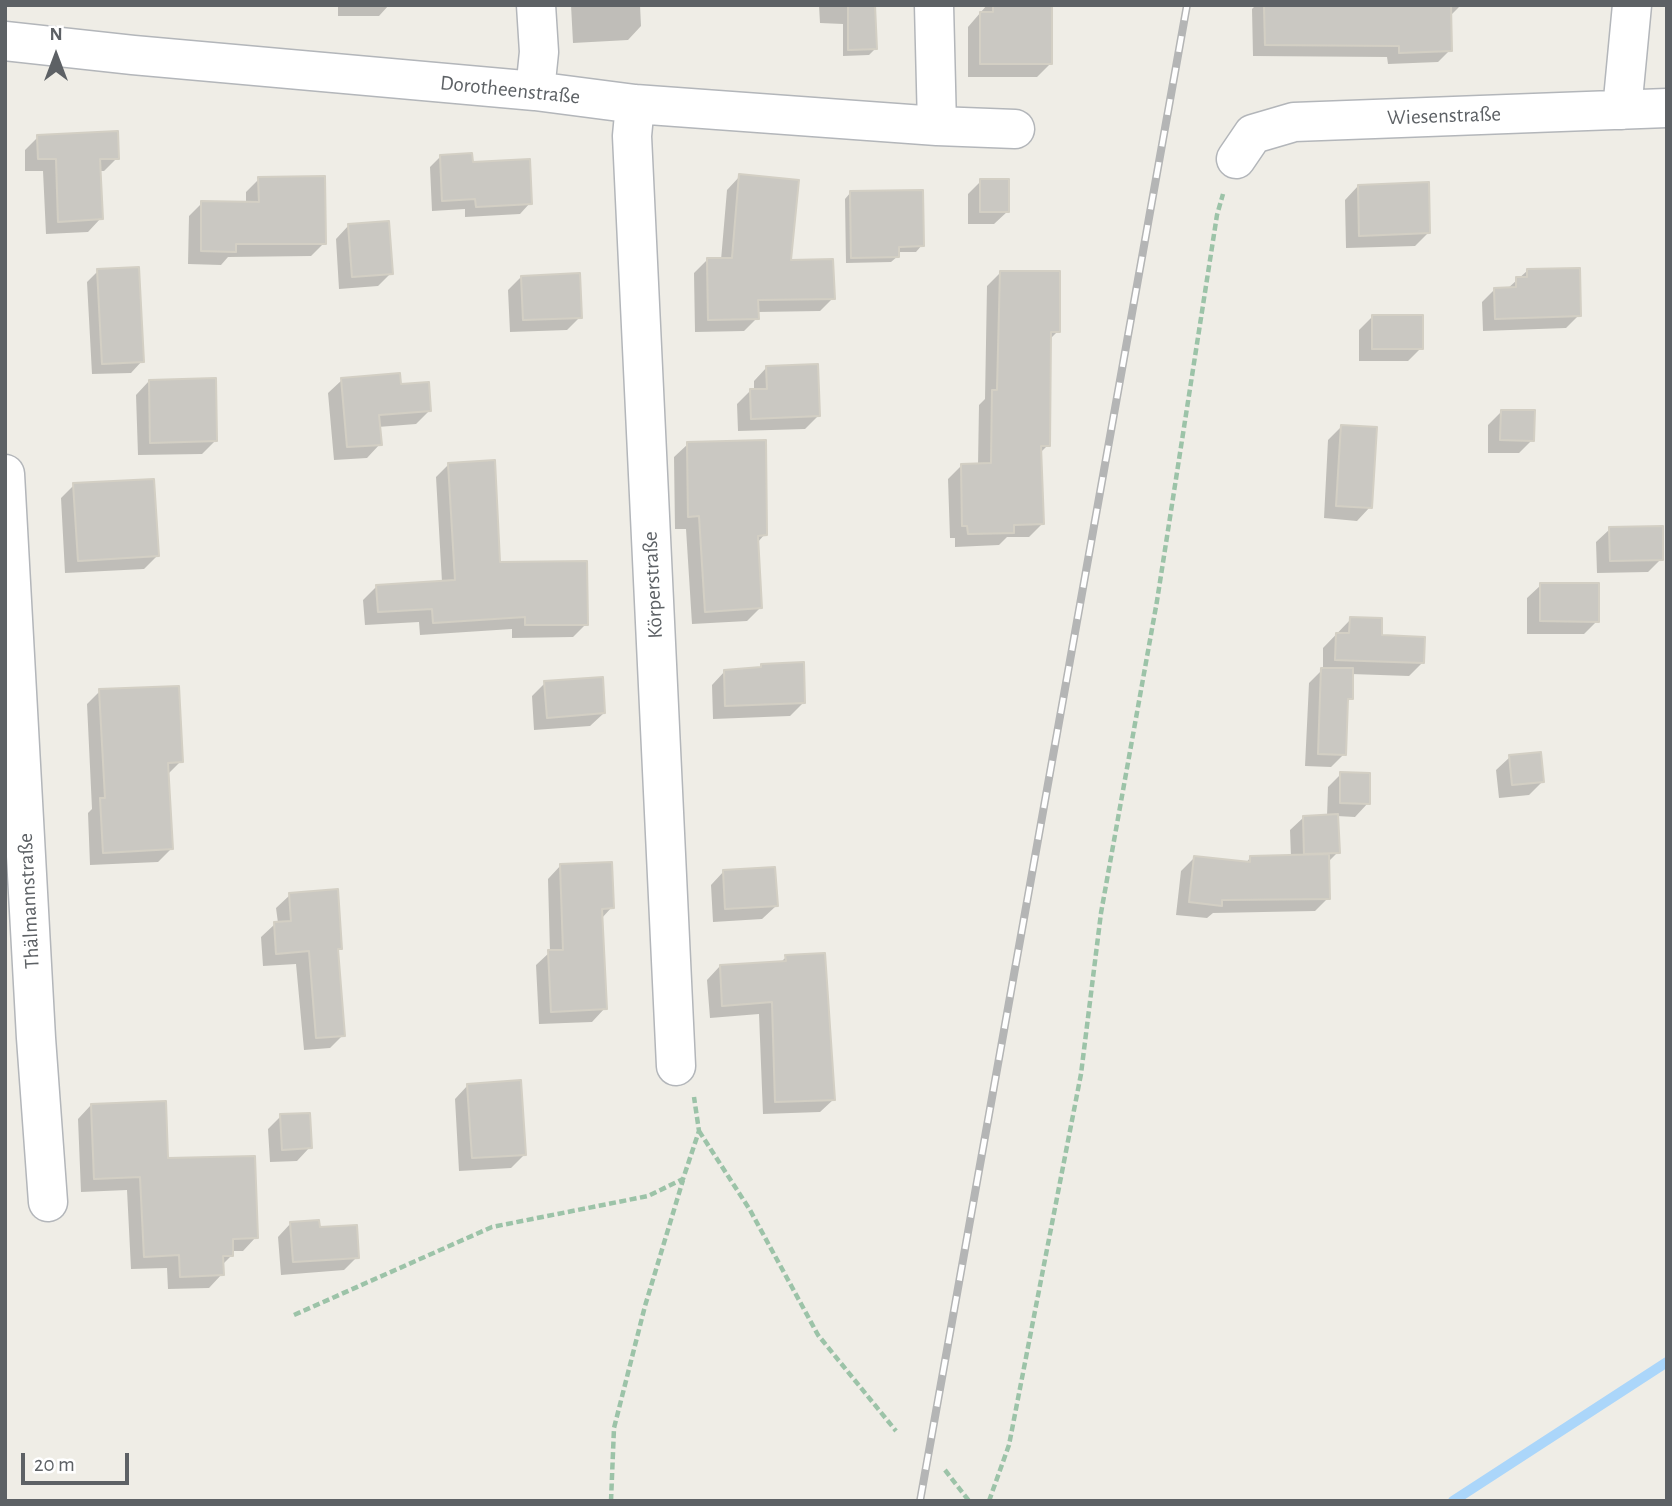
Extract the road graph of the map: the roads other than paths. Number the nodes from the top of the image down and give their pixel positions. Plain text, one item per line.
1 (536, 5) edge
2 (934, 5) edge
3 (1632, 5) edge
4 (5, 41) edge
5 (535, 92) junction
6 (635, 103) junction
7 (1667, 108) edge
8 (1622, 110) junction
9 (937, 126) junction
10 (1015, 129) dead end
11 (1237, 159) road end
12 (5, 474) edge
13 (676, 1066) road end
14 (48, 1202) dead end

1 - 5 street
2 - 9 street
3 - 8 street
4 - 5 street, Dorotheenstraße
5 - 6 street, Dorotheenstraße
6 - 9 street, Dorotheenstraße
6 - 13 street, Körperstraße
7 - 8 street, Wiesenstraße
8 - 11 street, Wiesenstraße
9 - 10 street, Dorotheenstraße
12 - 14 street, Thälmannstraße

